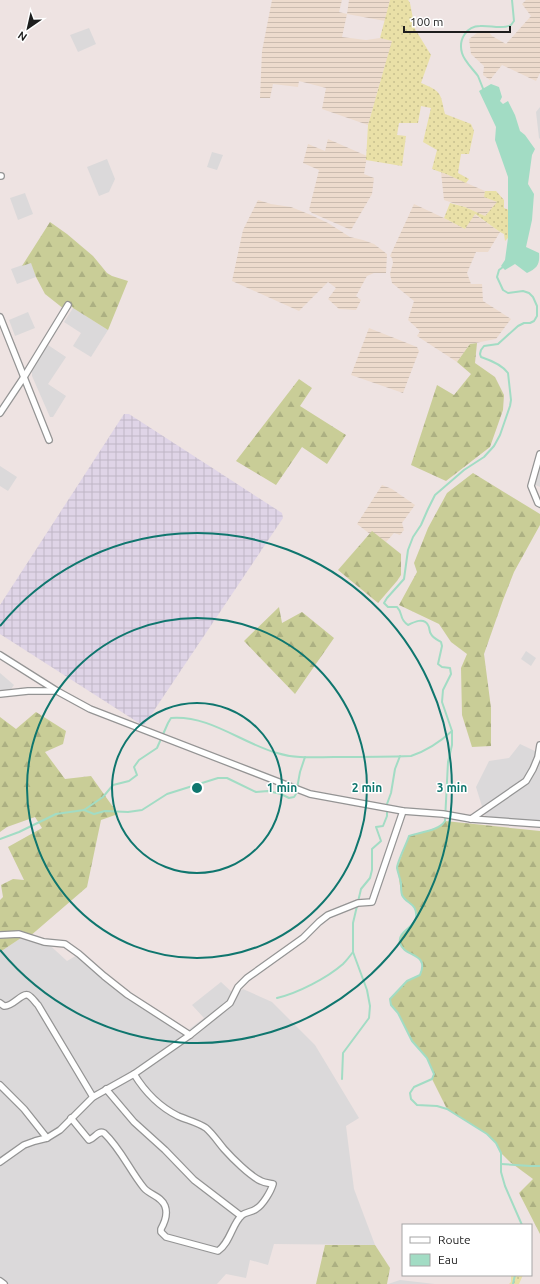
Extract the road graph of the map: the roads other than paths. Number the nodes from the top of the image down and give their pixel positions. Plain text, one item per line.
1 (68, 305) dead end
2 (0, 317) edge
3 (24, 377) junction
4 (0, 413) edge
5 (49, 440) dead end
6 (540, 454) edge
7 (540, 504) edge
8 (0, 655) edge
9 (57, 691) junction
10 (0, 694) edge
11 (540, 745) edge
12 (403, 811) junction
13 (471, 819) junction
14 (540, 824) edge
15 (0, 935) edge
16 (0, 1002) edge
17 (190, 1035) junction
18 (134, 1074) junction
19 (0, 1085) edge
20 (106, 1089) junction
21 (93, 1097) junction
22 (71, 1118) junction
23 (47, 1138) junction
24 (0, 1153) edge
25 (2, 1160) edge
26 (241, 1216) junction
27 (0, 1281) edge
28 (4, 1284) edge

1 - 3 street
2 - 3 street
3 - 4 street
3 - 5 street
6 - 7 street
8 - 9 street
9 - 10 street
9 - 12 street
11 - 13 street
12 - 13 street
12 - 17 street
13 - 14 street
15 - 17 street
16 - 21 street
17 - 18 street
18 - 20 street
18 - 26 street
19 - 23 street
20 - 21 street
20 - 26 street
21 - 22 street
22 - 23 street
22 - 26 street
23 - 25 street
24 - 25 street
27 - 28 street

